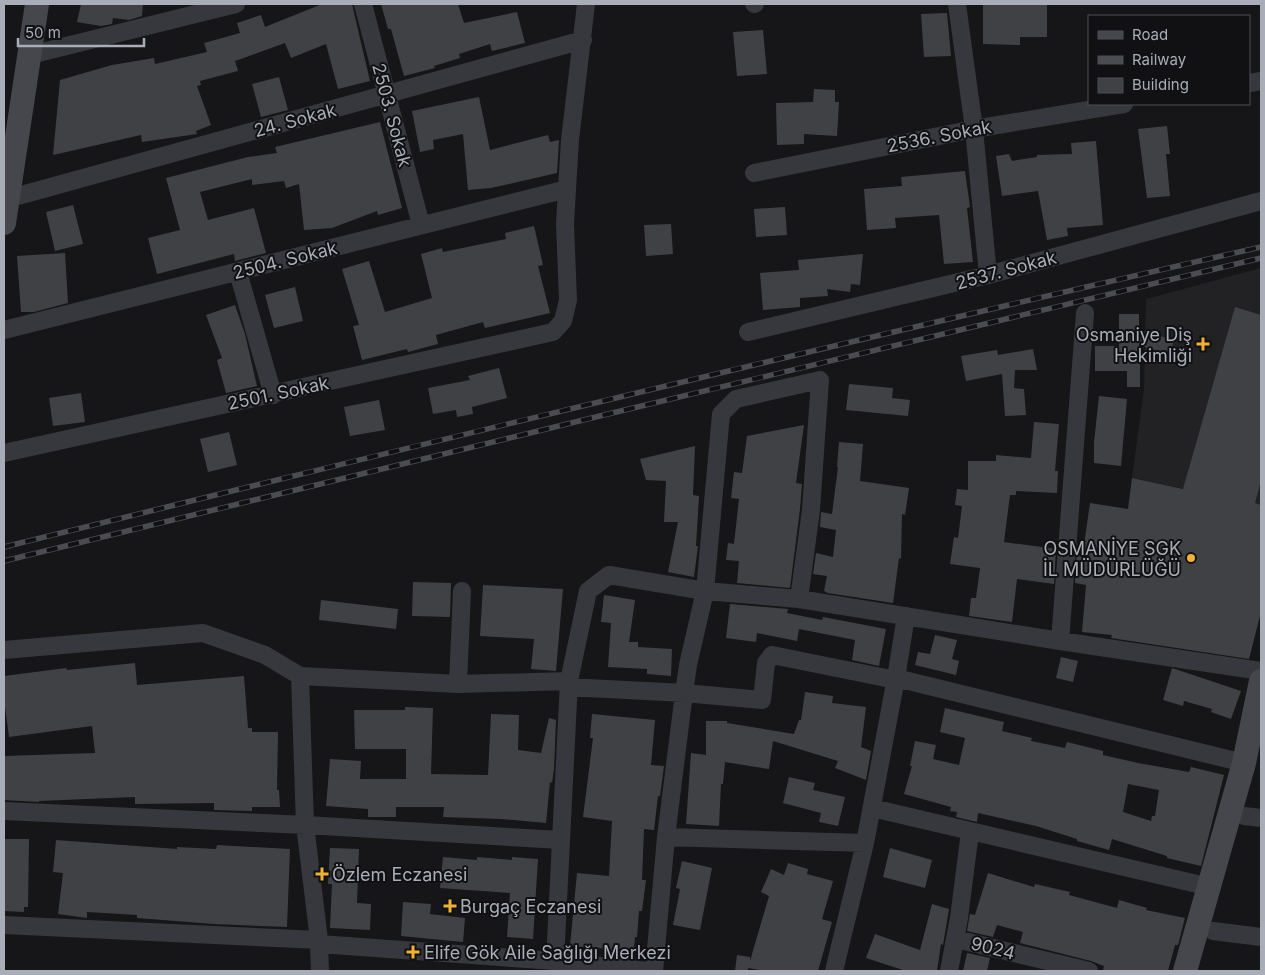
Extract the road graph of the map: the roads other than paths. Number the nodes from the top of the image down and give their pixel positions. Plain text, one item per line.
1 (38, 4) edge
2 (236, 4) edge
3 (363, 4) edge
4 (586, 4) edge
5 (957, 4) edge
6 (583, 40) junction
7 (30, 55) junction
8 (386, 95) junction
9 (1118, 105) edge
10 (974, 129) junction
11 (754, 173) dead end
12 (567, 189) junction
13 (1261, 201) edge
14 (5, 210) edge
15 (421, 225) junction
16 (238, 272) junction
17 (988, 275) junction
18 (1085, 313) dead end
19 (4, 330) edge
20 (748, 332) dead end
21 (273, 395) junction
22 (4, 453) edge
23 (462, 592) dead end
24 (705, 592) junction
25 (799, 599) junction
26 (906, 616) junction
27 (1060, 641) junction
28 (4, 650) edge
29 (1261, 671) edge
30 (300, 676) junction
31 (896, 679) junction
32 (1261, 681) edge
33 (458, 684) junction
34 (569, 684) junction
35 (684, 693) junction
36 (1253, 758) edge
37 (872, 808) junction
38 (4, 811) edge
39 (1253, 817) edge
40 (305, 825) junction
41 (970, 832) junction
42 (666, 837) junction
43 (561, 840) junction
44 (865, 843) junction
45 (1210, 887) junction
46 (4, 925) edge
47 (1213, 930) junction
48 (1261, 938) edge
49 (956, 939) junction
50 (319, 942) junction
51 (555, 961) junction
52 (320, 971) edge
53 (648, 971) edge
54 (654, 971) edge
55 (834, 971) edge
56 (949, 971) edge
57 (1089, 971) edge
58 (1185, 971) edge
59 (1202, 971) edge

1 - 7 main road
2 - 7 street
3 - 8 street, 2503. Sokak
4 - 6 street
5 - 10 street
6 - 8 street, 24. Sokak
6 - 12 street
7 - 14 main road
8 - 14 street, 24. Sokak
8 - 15 street, 2503. Sokak
9 - 10 street, 2536. Sokak
10 - 11 street, 2536. Sokak
10 - 17 street
12 - 15 street, 2504. Sokak
12 - 21 street, 2501. Sokak
13 - 17 street, 2537. Sokak
15 - 16 street, 2504. Sokak
16 - 19 street, 2504. Sokak
16 - 21 street
17 - 20 street, 2537. Sokak
18 - 27 street
21 - 22 street, 2501. Sokak
23 - 33 street
24 - 25 street
24 - 25 street
24 - 34 street
24 - 35 street
25 - 26 street
26 - 27 street
26 - 31 street
27 - 29 street
28 - 30 street
30 - 33 street
30 - 40 street
31 - 35 street
31 - 36 street
31 - 37 street
32 - 36 main road
33 - 34 street
34 - 35 street
34 - 43 street
35 - 42 street
36 - 39 main road
36 - 45 main road
37 - 41 street
37 - 44 street
38 - 40 street
39 - 47 main road
40 - 43 street
40 - 50 street
41 - 45 street
41 - 49 street
42 - 44 street
42 - 54 street
43 - 51 street
44 - 55 street
45 - 58 main road
46 - 50 street
47 - 48 street
47 - 59 main road
49 - 56 street
49 - 57 street, 9024
50 - 51 street
50 - 52 street
51 - 53 street

